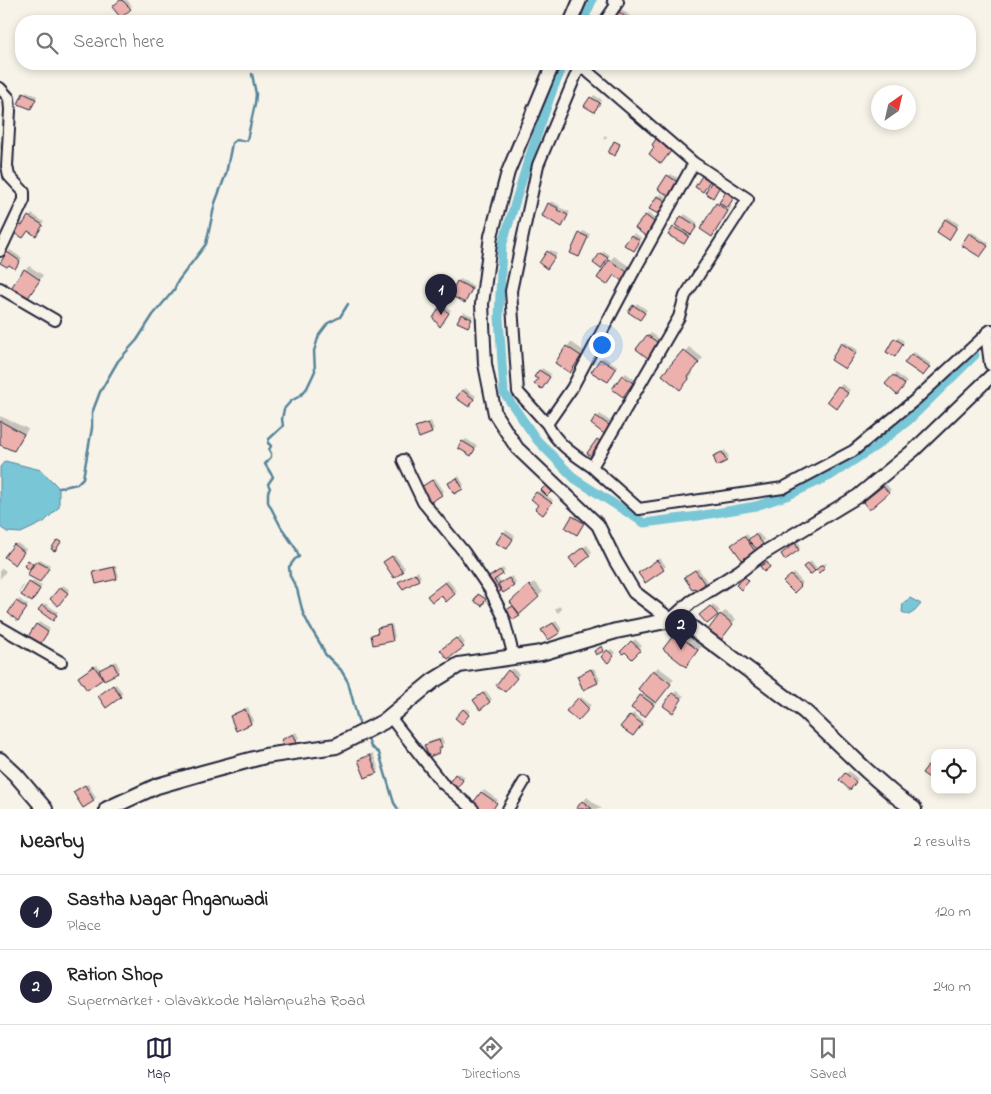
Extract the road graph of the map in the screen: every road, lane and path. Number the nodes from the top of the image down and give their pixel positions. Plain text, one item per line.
1 (580, 0) edge
2 (613, 0) edge
3 (574, 15) edge
4 (610, 15) edge
5 (550, 70) edge
6 (578, 70) edge
7 (587, 70) edge
8 (0, 88) edge
9 (694, 163) junction
10 (0, 251) edge
11 (0, 288) edge
12 (55, 320) dead end
13 (989, 332) edge
14 (991, 364) edge
15 (991, 376) edge
16 (547, 424) junction
17 (403, 460) dead end
18 (592, 467) junction
19 (671, 620) junction
20 (0, 627) edge
21 (514, 658) junction
22 (60, 662) dead end
23 (390, 717) junction
24 (0, 760) edge
25 (524, 782) dead end
26 (45, 809) edge
27 (107, 809) edge
28 (473, 809) edge
29 (508, 809) edge
30 (914, 809) edge

1 - 3 street
2 - 4 street
5 - 19 street
6 - 16 street
7 - 9 street
8 - 10 street
9 - 16 street
9 - 18 street
11 - 12 street
13 - 14 street
13 - 18 street
15 - 19 street
16 - 18 street
17 - 21 street
19 - 21 main road
19 - 30 main road
20 - 22 street
21 - 23 main road
23 - 27 main road
23 - 28 street
24 - 26 main road
25 - 29 street

